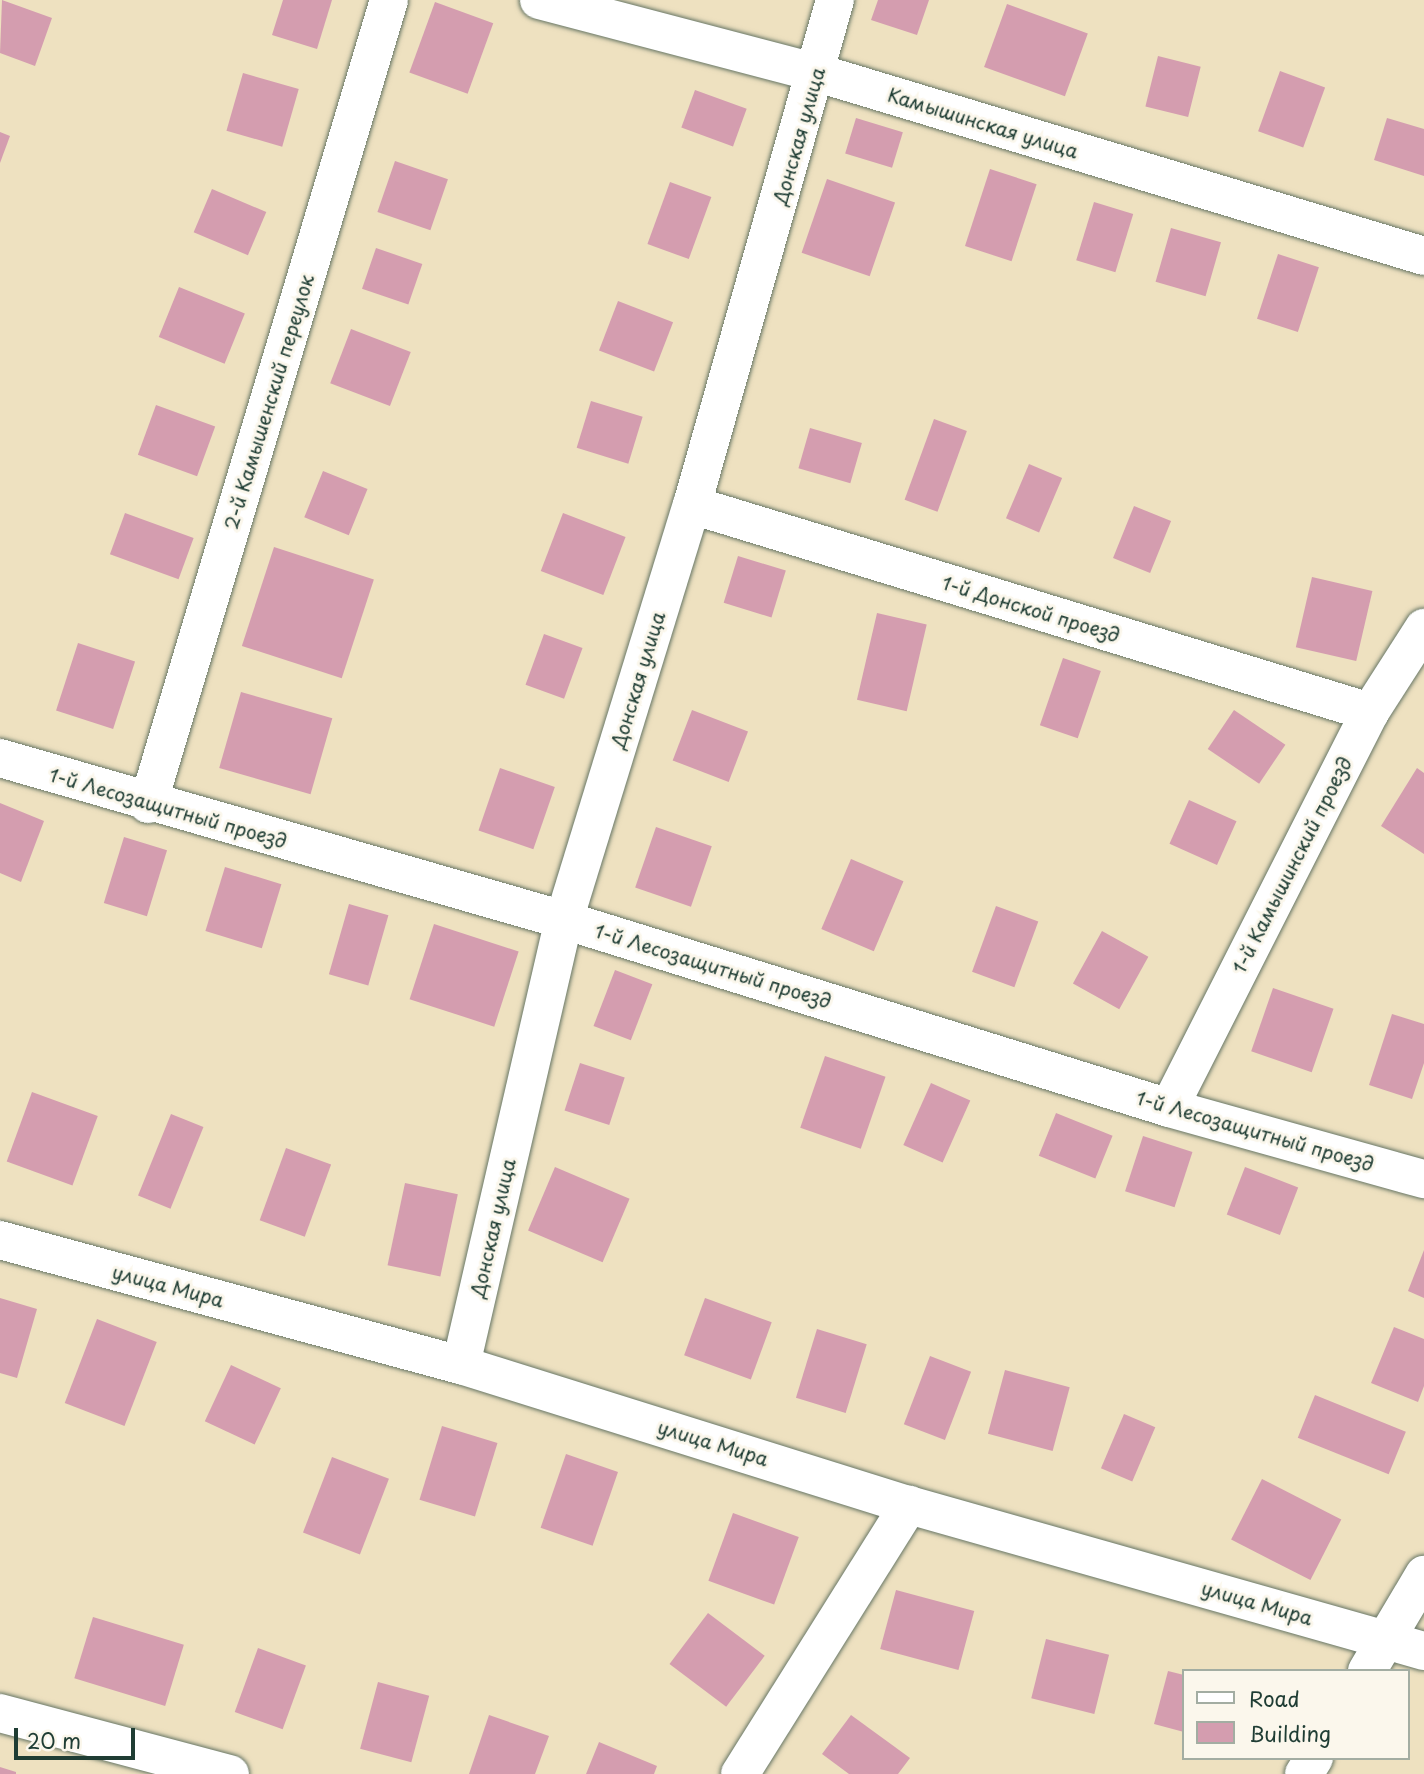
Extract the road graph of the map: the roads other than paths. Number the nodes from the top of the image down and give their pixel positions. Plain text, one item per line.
1 (389, 0) edge
2 (539, 0) edge
3 (835, 0) edge
4 (818, 73) junction
5 (1424, 256) edge
6 (692, 505) junction
7 (1424, 628) edge
8 (1370, 712) junction
9 (0, 758) edge
10 (148, 804) junction
11 (564, 920) junction
12 (1169, 1108) junction
13 (1424, 1179) edge
14 (0, 1240) edge
15 (461, 1365) junction
16 (909, 1505) junction
17 (1424, 1574) edge
18 (1424, 1651) edge
19 (1376, 1655) edge
20 (0, 1713) edge
21 (230, 1774) edge
22 (740, 1774) edge

1 - 10 street, 2-й Камышенский переулок
2 - 4 street, Камышинская улица
3 - 4 street, Донская улица
4 - 5 street, Камышинская улица
4 - 6 street, Донская улица
6 - 8 street, 1-й Донской проезд
6 - 11 street, Донская улица
7 - 8 street, 1-й Камышинский проезд
8 - 12 street, 1-й Камышинский проезд
9 - 10 street, 1-й Лесозащитный проезд
10 - 11 street, 1-й Лесозащитный проезд
11 - 12 street, 1-й Лесозащитный проезд
11 - 15 street, Донская улица
12 - 13 street, 1-й Лесозащитный проезд
14 - 15 street, улица Мира
15 - 16 street, улица Мира
16 - 19 street, улица Мира
16 - 22 street
17 - 19 street
18 - 19 street, улица Мира
20 - 21 street

